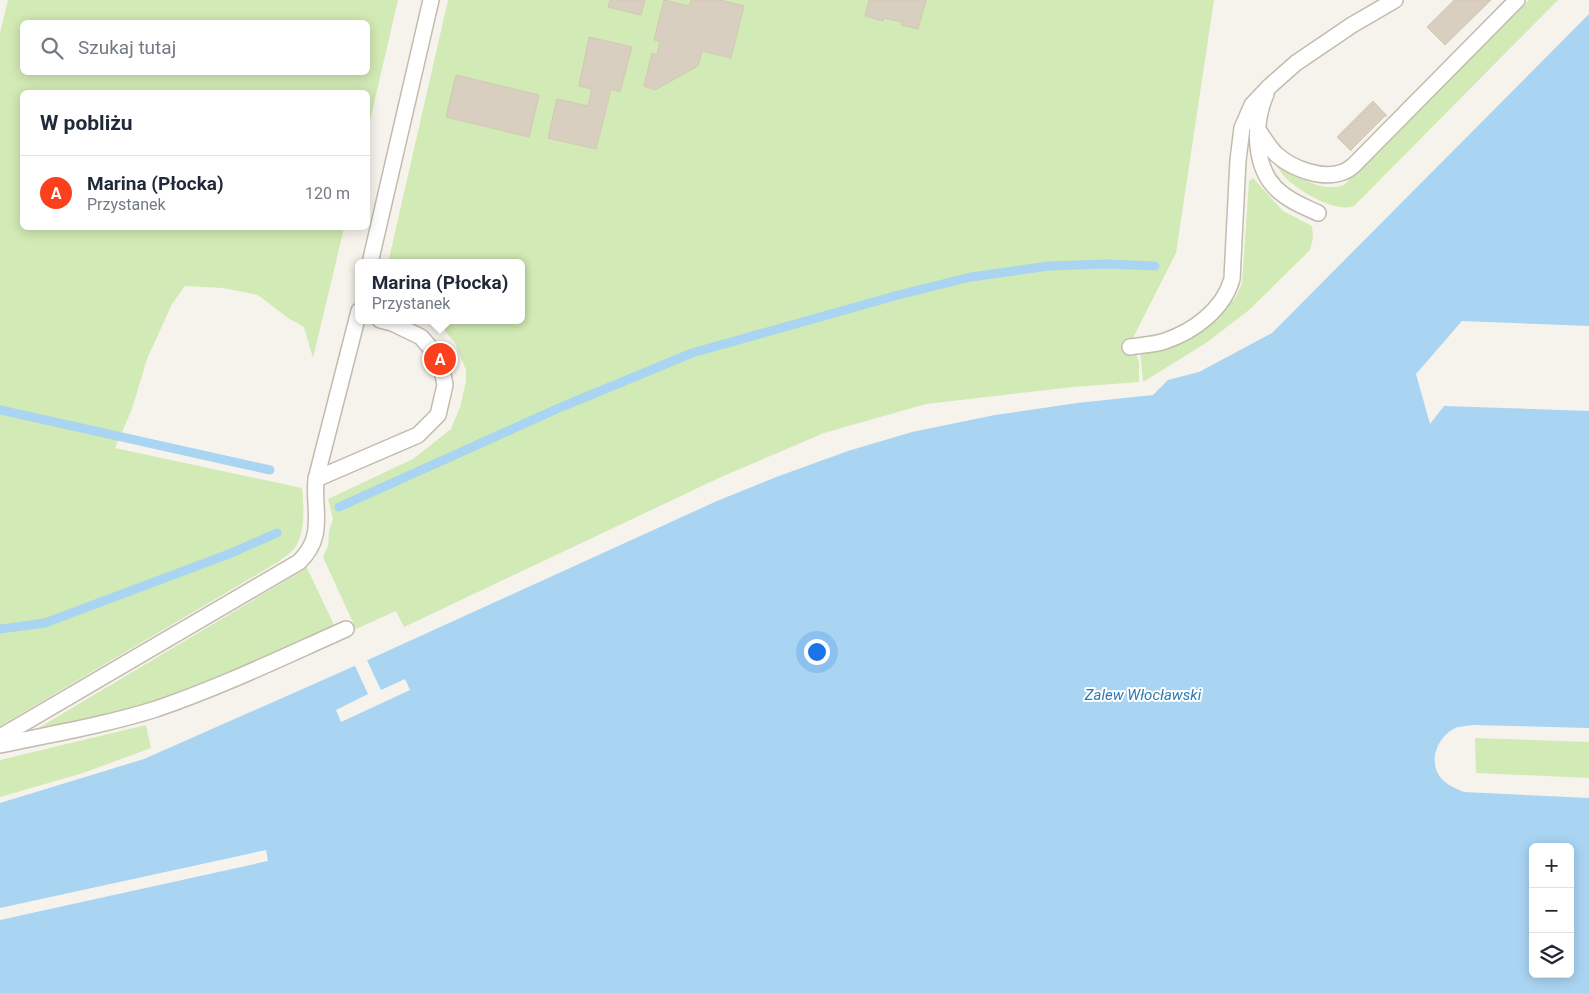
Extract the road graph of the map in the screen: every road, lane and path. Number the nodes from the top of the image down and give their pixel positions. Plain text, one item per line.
1 (431, 0) edge
2 (1395, 0) edge
3 (1517, 0) edge
4 (1270, 86) junction
5 (1258, 130) junction
6 (1318, 213) dead end
7 (371, 259) edge
8 (356, 324) edge
9 (392, 324) edge
10 (1130, 347) dead end
11 (316, 478) junction
12 (346, 629) dead end
13 (0, 737) edge
14 (0, 745) edge

1 - 7 lane
2 - 4 lane
3 - 5 lane
4 - 5 lane
4 - 10 lane
5 - 6 lane
8 - 11 lane
9 - 11 lane
11 - 13 lane
12 - 14 lane

